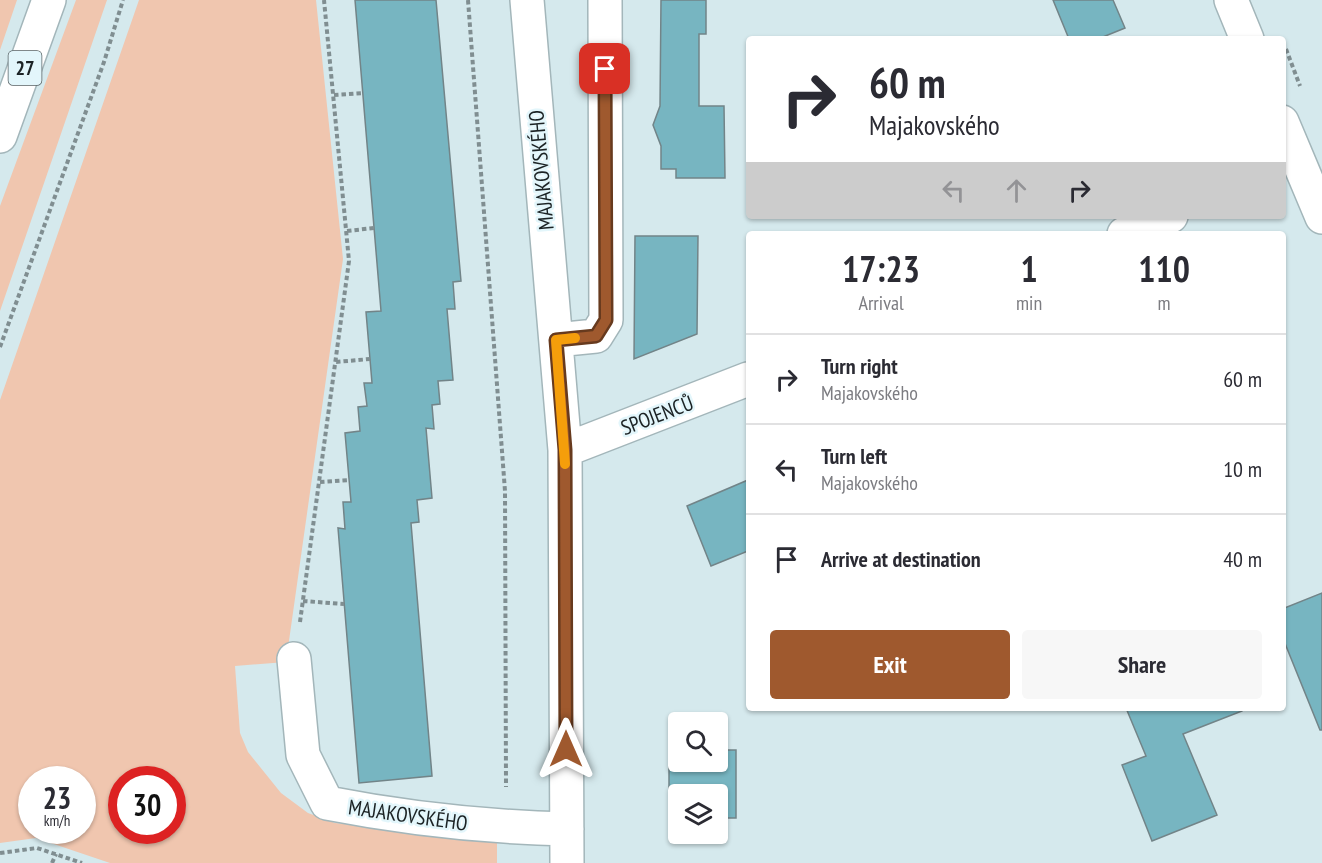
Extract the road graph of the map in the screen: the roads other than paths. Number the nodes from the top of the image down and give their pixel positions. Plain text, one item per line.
1 (49, 0) edge
2 (527, 0) edge
3 (605, 0) edge
4 (1231, 0) edge
5 (1246, 36) edge
6 (1286, 131) edge
7 (0, 136) edge
8 (1302, 165) edge
9 (1322, 218) edge
10 (1163, 219) edge
11 (1132, 231) edge
12 (556, 340) junction
13 (746, 380) edge
14 (565, 450) junction
15 (294, 659) dead end
16 (567, 829) junction
17 (567, 863) edge

1 - 7 street, 27
2 - 12 street, MAJAKOVSKÉHO
3 - 12 street
4 - 5 street
6 - 8 street
8 - 9 street
10 - 11 street
12 - 14 street, MAJAKOVSKÉHO
13 - 14 street, SPOJENCŮ
14 - 16 street, MAJAKOVSKÉHO
15 - 16 street, MAJAKOVSKÉHO
16 - 17 street, MAJAKOVSKÉHO

